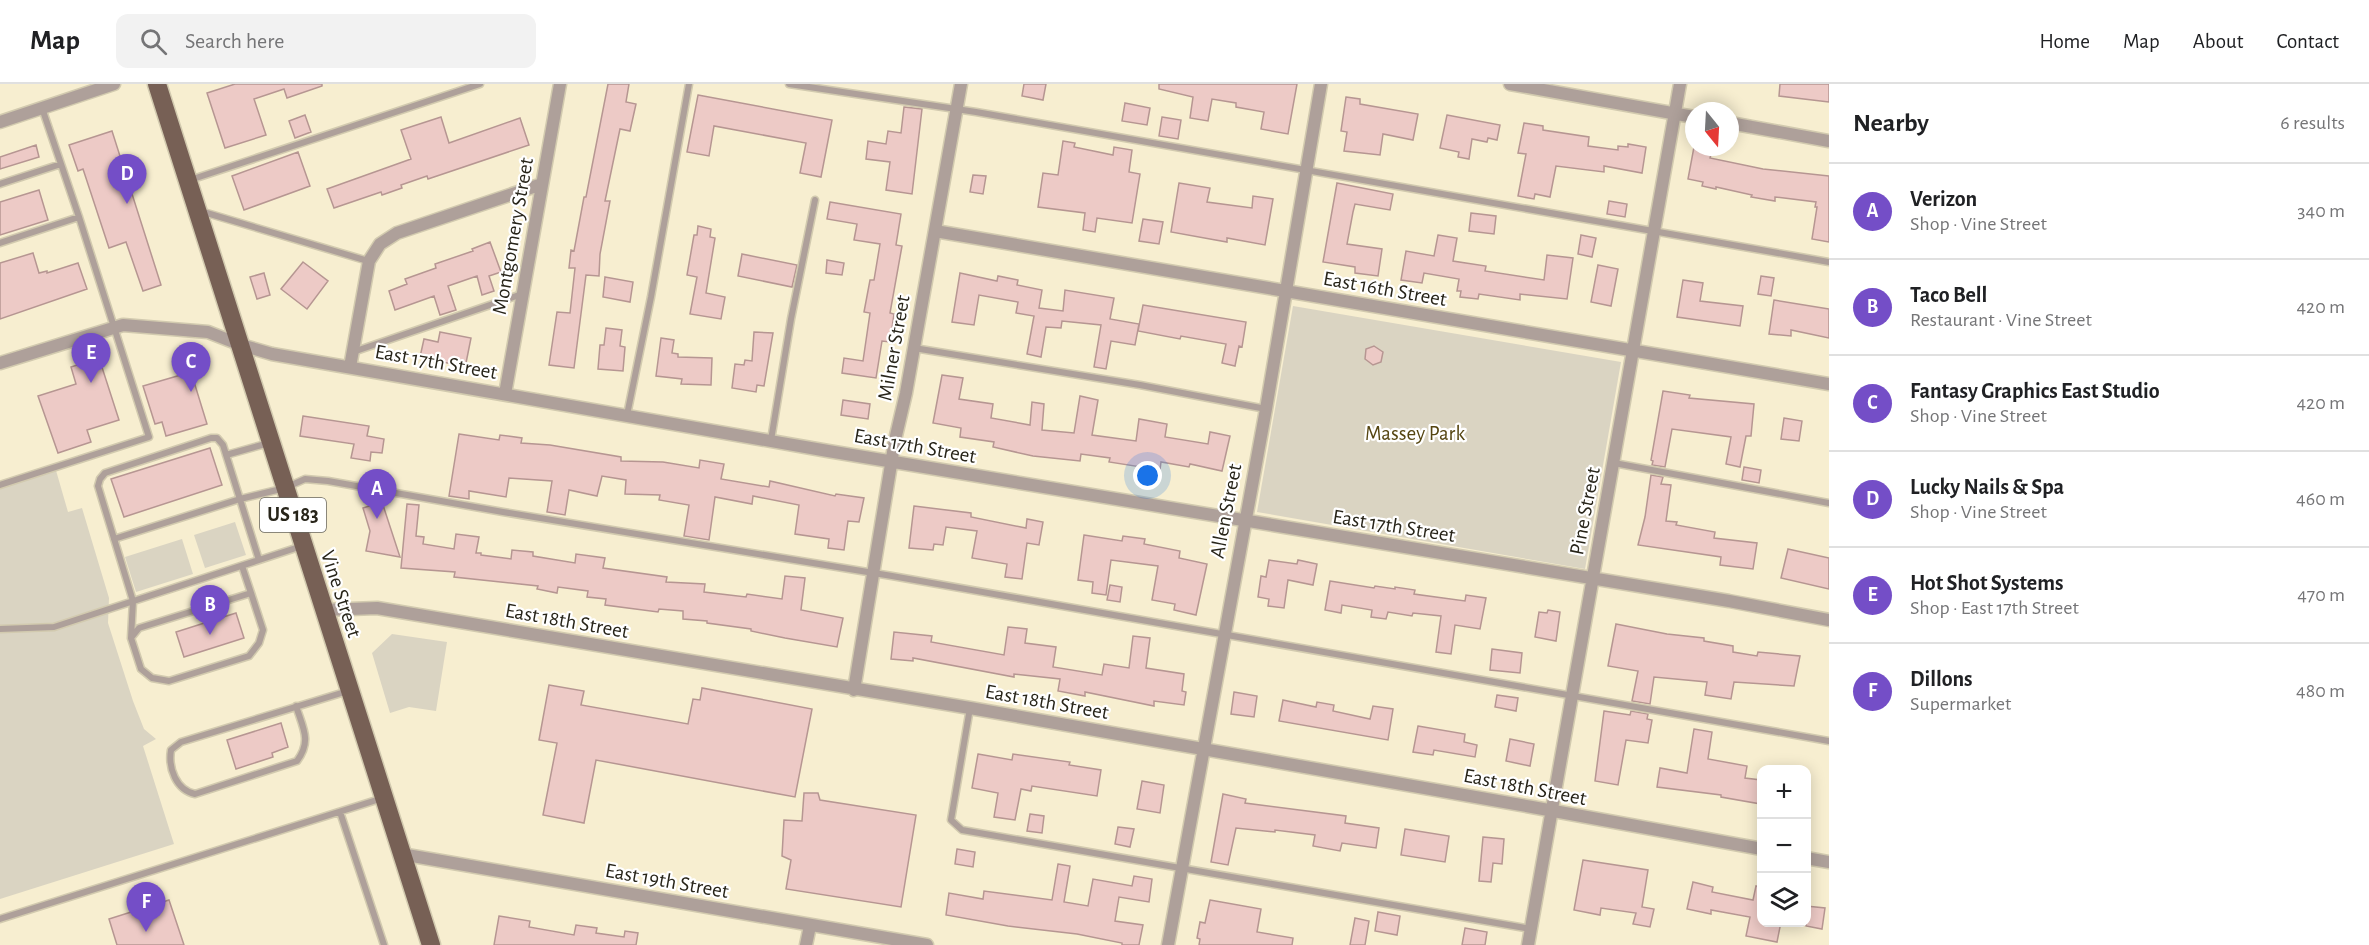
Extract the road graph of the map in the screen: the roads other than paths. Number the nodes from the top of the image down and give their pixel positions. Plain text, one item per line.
1 (114, 84) edge
2 (157, 84) edge
3 (480, 84) edge
4 (560, 84) edge
5 (689, 84) edge
6 (789, 84) edge
7 (961, 84) edge
8 (1321, 84) edge
9 (1510, 84) edge
10 (1680, 84) edge
11 (42, 108) junction
12 (956, 110) junction
13 (1675, 114) junction
14 (1685, 116) edge
15 (0, 122) edge
16 (1739, 125) edge
17 (1829, 141) edge
18 (60, 164) junction
19 (1306, 171) junction
20 (187, 181) junction
21 (0, 184) edge
22 (542, 184) junction
23 (815, 200) dead end
24 (196, 210) junction
25 (79, 217) junction
26 (935, 231) junction
27 (1654, 231) junction
28 (0, 243) edge
29 (369, 261) junction
30 (1829, 261) edge
31 (1284, 292) junction
32 (522, 294) junction
33 (115, 327) junction
34 (241, 345) junction
35 (914, 348) junction
36 (353, 352) junction
37 (1633, 352) junction
38 (0, 363) edge
39 (350, 367) junction
40 (1829, 384) edge
41 (505, 394) junction
42 (1266, 409) junction
43 (627, 415) junction
44 (771, 440) junction
45 (269, 442) junction
46 (226, 454) junction
47 (893, 462) junction
48 (1614, 464) junction
49 (0, 485) edge
50 (285, 488) junction
51 (240, 499) junction
52 (1829, 503) edge
53 (1244, 520) junction
54 (114, 539) junction
55 (303, 546) junction
56 (260, 560) junction
57 (242, 566) junction
58 (874, 573) junction
59 (1592, 578) junction
60 (251, 593) junction
61 (133, 601) junction
62 (323, 610) junction
63 (1829, 620) edge
64 (0, 629) edge
65 (1223, 635) junction
66 (131, 638) junction
67 (854, 690) junction
68 (349, 691) junction
69 (1572, 695) junction
70 (296, 706) junction
71 (970, 708) junction
72 (1829, 741) edge
73 (1204, 751) junction
74 (383, 798) junction
75 (1552, 811) junction
76 (340, 812) junction
77 (1757, 848) edge
78 (401, 854) junction
79 (1811, 859) edge
80 (1829, 862) edge
81 (1182, 868) junction
82 (0, 919) edge
83 (810, 926) junction
84 (1531, 929) junction
85 (384, 945) edge
86 (430, 945) edge
87 (806, 945) edge
88 (927, 945) edge
89 (1168, 945) edge
90 (1528, 945) edge

1 - 11 street
2 - 20 main road, Vine Street / US 183
3 - 20 lane
4 - 22 street, Montgomery Street
5 - 43 lane
6 - 12 lane
7 - 12 street, Milner Street
8 - 19 street, Allen Street
9 - 13 street
10 - 13 street, Pine Street
11 - 15 street
11 - 18 lane
12 - 19 lane
12 - 26 street, Milner Street
13 - 14 street
13 - 27 street, Pine Street
16 - 17 street
18 - 21 lane
18 - 25 lane
19 - 27 lane
19 - 31 street, Allen Street
20 - 24 main road, Vine Street / US 183
22 - 29 street
22 - 32 street, Montgomery Street
23 - 44 lane
24 - 29 lane
24 - 34 main road, Vine Street / US 183
25 - 28 lane
25 - 33 lane
26 - 31 street, East 16th Street
26 - 35 street, Milner Street
27 - 30 lane
27 - 37 street, Pine Street
29 - 36 street
31 - 37 street, East 16th Street
31 - 42 street, Allen Street
32 - 36 lane
32 - 41 street, Montgomery Street
33 - 34 street, East 17th Street
33 - 38 street, East 17th Street
33 - 49 lane
34 - 39 street, East 17th Street
34 - 45 main road, Vine Street / US 183
35 - 42 lane
35 - 47 street, Milner Street
36 - 39 street
37 - 40 street, East 16th Street
37 - 48 street, Pine Street
39 - 41 street, East 17th Street
41 - 43 street, East 17th Street
42 - 53 street, Allen Street
43 - 44 street, East 17th Street
44 - 47 street, East 17th Street
45 - 46 lane
45 - 50 main road, Vine Street / US 183
46 - 51 lane
46 - 54 lane
47 - 53 street, East 17th Street
47 - 58 street, Milner Street
48 - 52 lane
48 - 59 street, Pine Street
50 - 51 lane
50 - 55 main road, Vine Street / US 183
50 - 58 lane
51 - 54 lane
51 - 56 lane
53 - 59 street, East 17th Street
53 - 65 street, Allen Street
54 - 61 lane
55 - 56 lane
55 - 62 main road, Vine Street / US 183
56 - 57 lane
57 - 60 lane
57 - 61 lane
58 - 65 lane
58 - 67 street, Milner Street
59 - 63 street, East 17th Street
59 - 69 street, Pine Street
60 - 66 lane
60 - 66 lane
61 - 64 lane
61 - 66 lane
62 - 67 street, East 18th Street
62 - 68 main road, Vine Street / US 183
65 - 69 lane
65 - 73 street, Allen Street
67 - 71 street, East 18th Street
68 - 70 lane
68 - 74 main road, Vine Street / US 183
69 - 72 lane
69 - 75 street, Pine Street
70 - 70 lane
71 - 73 street, East 18th Street
71 - 81 lane
73 - 75 street, East 18th Street
73 - 81 street, Allen Street
74 - 76 lane
74 - 78 main road, Vine Street / US 183
75 - 77 street, East 18th Street
75 - 84 street, Pine Street
76 - 82 lane
76 - 85 lane
78 - 83 street, East 19th Street
78 - 86 main road, Vine Street / US 183
79 - 80 street
81 - 84 lane
81 - 89 street, Allen Street
83 - 87 street
83 - 88 street, East 19th Street
84 - 90 street, Pine Street

